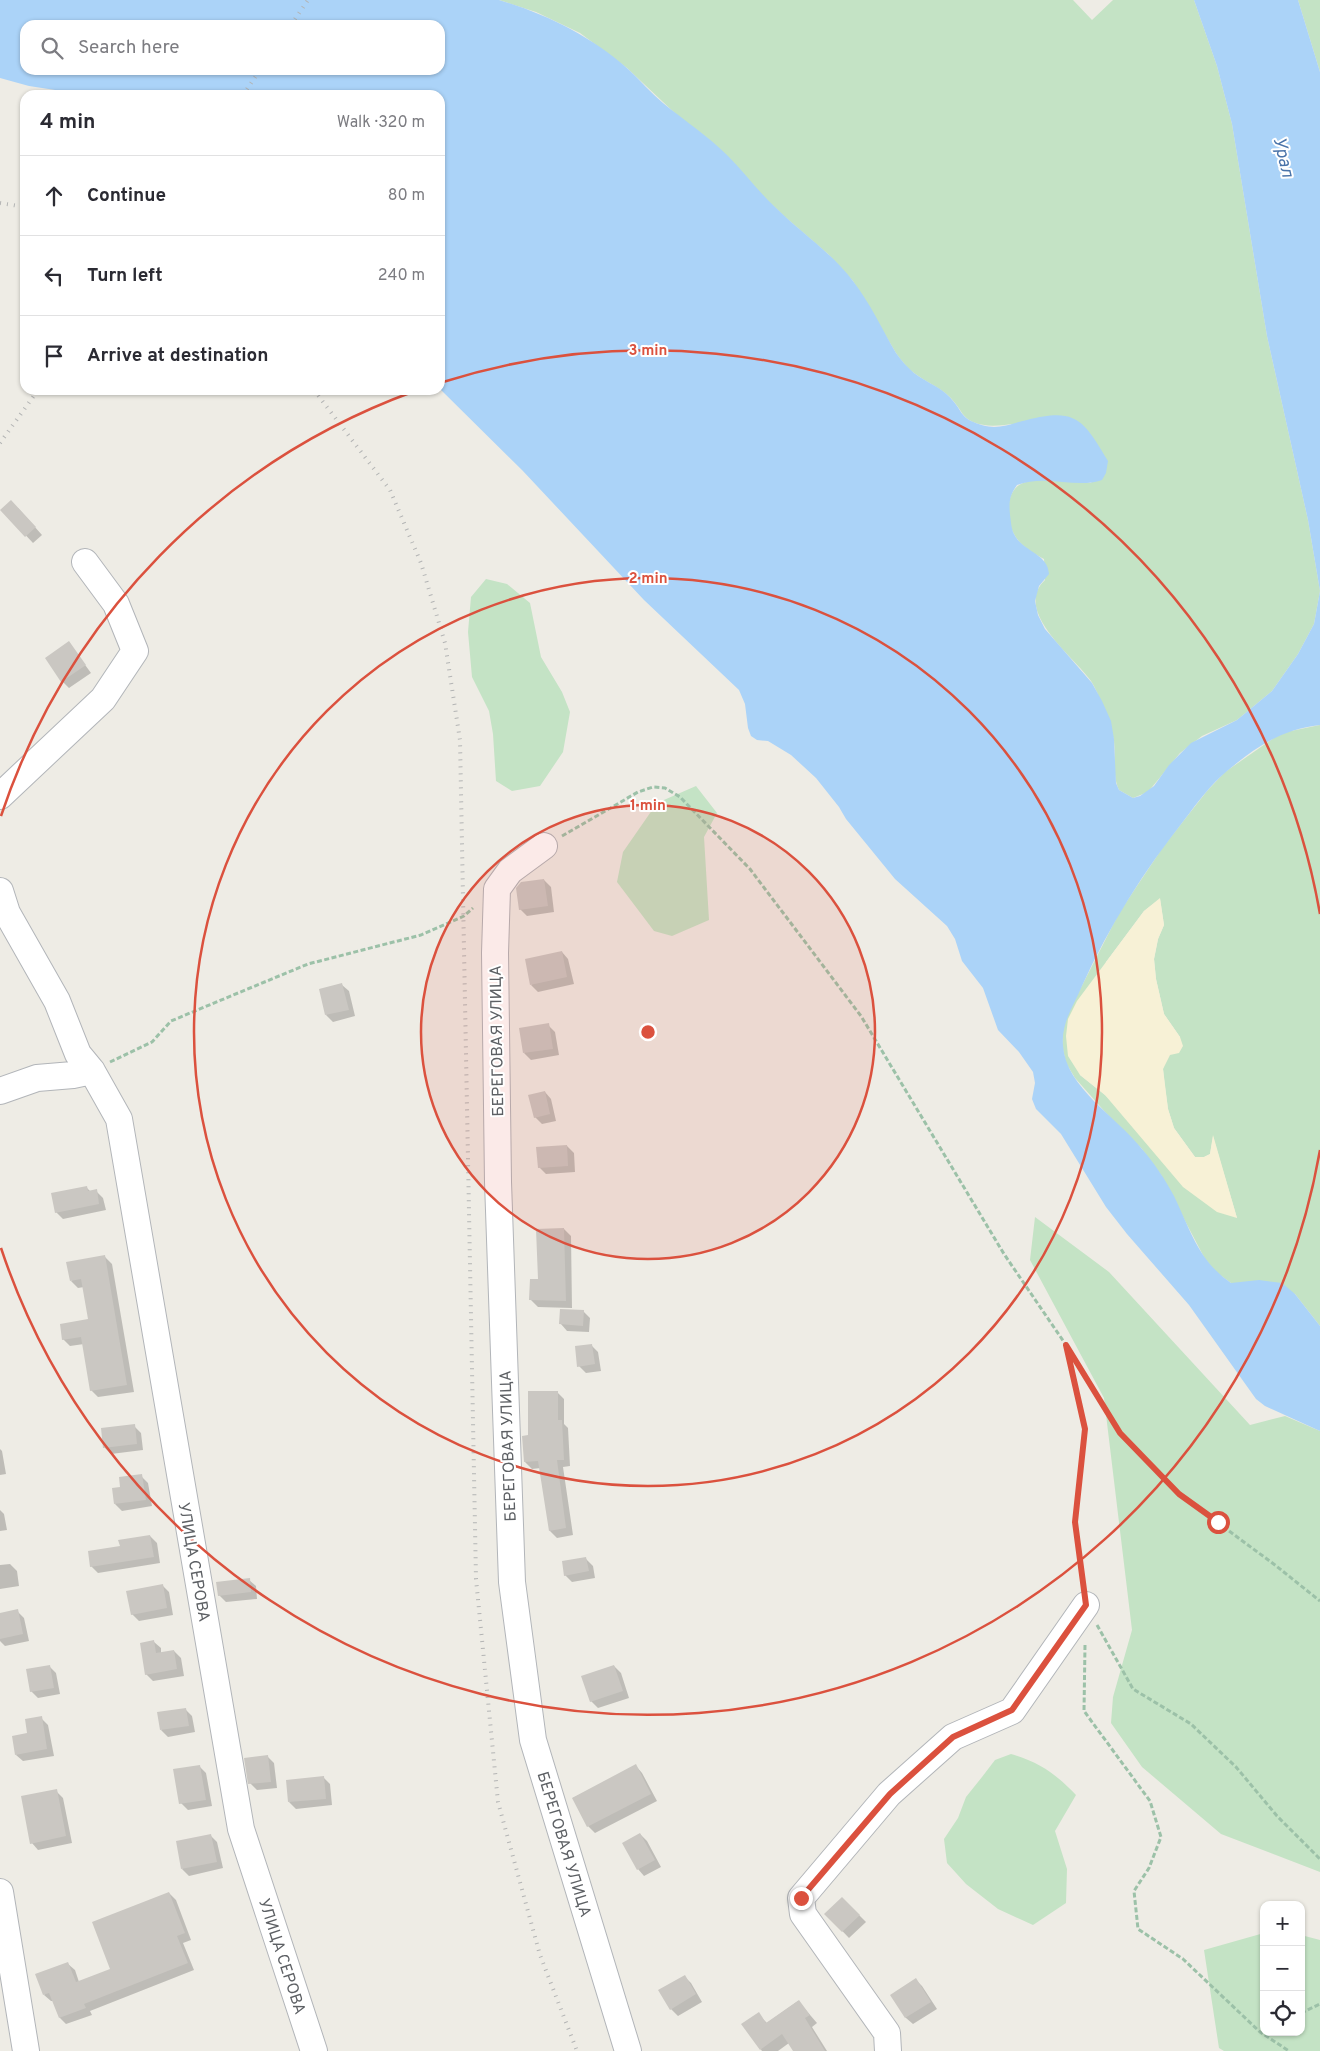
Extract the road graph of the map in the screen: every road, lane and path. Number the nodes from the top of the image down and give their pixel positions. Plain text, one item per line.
1 (85, 562) dead end
2 (0, 796) edge
3 (544, 846) joint
4 (497, 888) junction
5 (0, 892) edge
6 (92, 1071) junction
7 (0, 1091) edge
8 (1066, 1345) junction
9 (1320, 1601) edge
10 (1086, 1605) junction
11 (1085, 1644) dead end
12 (1320, 1860) edge
13 (0, 1892) edge
14 (1320, 2004) edge
15 (1305, 2011) edge
16 (1260, 2030) edge
17 (1268, 2036) edge
18 (26, 2051) edge
19 (314, 2051) edge
20 (628, 2051) edge
21 (888, 2051) edge
22 (1289, 2051) edge

1 - 2 street
3 - 4 street
3 - 8 path
4 - 6 path
4 - 20 street, БЕРЕГОВАЯ УЛИЦА
5 - 6 street, УЛИЦА СЕРОВА
6 - 7 street
6 - 19 street, УЛИЦА СЕРОВА
8 - 9 path
8 - 10 path
10 - 12 path
10 - 21 street
11 - 16 path
13 - 18 street
14 - 15 path
17 - 22 path

